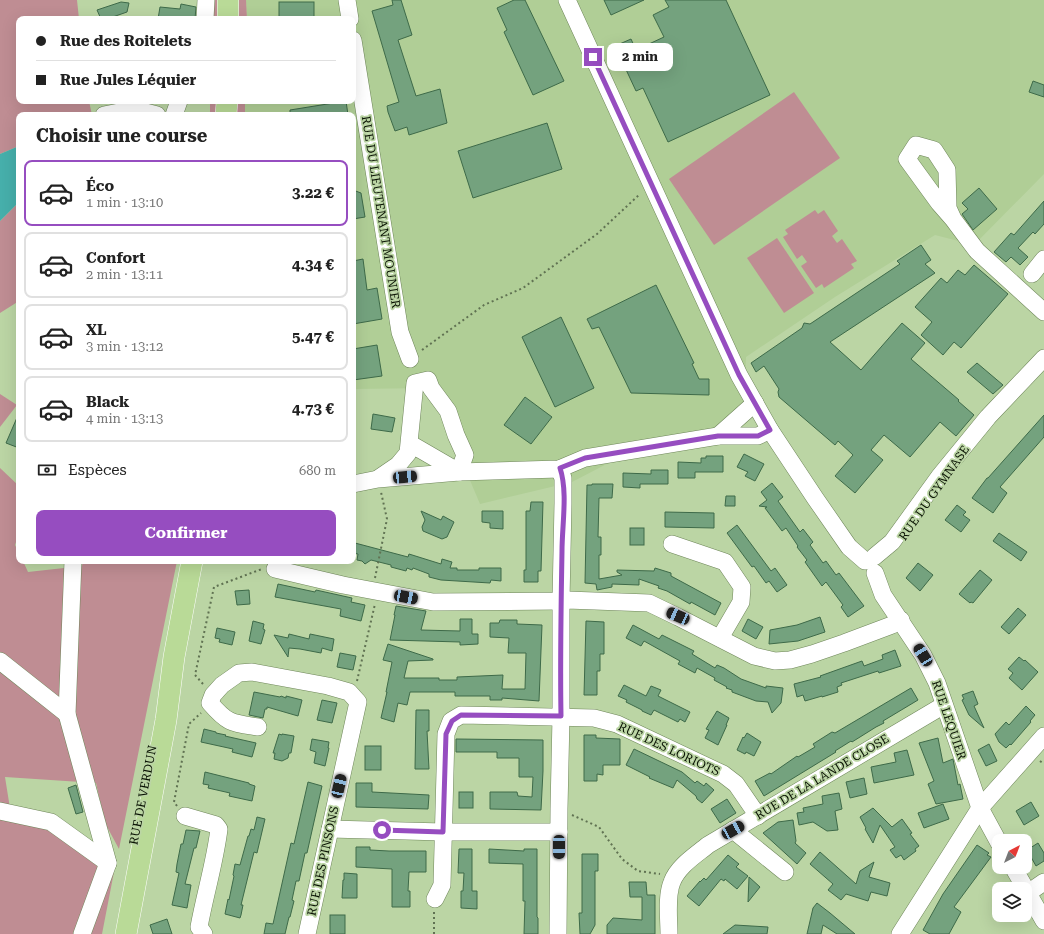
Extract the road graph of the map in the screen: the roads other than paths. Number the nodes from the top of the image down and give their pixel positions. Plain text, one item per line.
1 (206, 0) edge
2 (228, 0) edge
3 (346, 0) edge
4 (567, 0) edge
5 (205, 16) edge
6 (228, 16) edge
7 (349, 16) edge
8 (356, 59) edge
9 (119, 112) edge
10 (146, 112) edge
11 (951, 213) dead end
12 (1044, 260) edge
13 (1032, 274) dead end
14 (1044, 312) edge
15 (1044, 358) edge
16 (410, 359) road end
17 (755, 403) junction
18 (770, 430) junction
19 (718, 436) junction
20 (409, 442) junction
21 (560, 468) junction
22 (459, 472) junction
23 (378, 479) junction
24 (356, 483) edge
25 (672, 544) dead end
26 (73, 564) edge
27 (191, 564) edge
28 (874, 565) junction
29 (275, 569) road end
30 (560, 601) junction
31 (901, 620) junction
32 (720, 638) junction
33 (174, 657) junction
34 (0, 661) edge
35 (944, 705) junction
36 (68, 714) junction
37 (561, 716) junction
38 (258, 727) dead end
39 (1044, 736) edge
40 (980, 808) junction
41 (0, 811) edge
42 (185, 816) road end
43 (758, 816) junction
44 (330, 828) junction
45 (733, 830) junction
46 (443, 832) junction
47 (559, 832) junction
48 (994, 834) edge
49 (108, 862) junction
50 (784, 872) dead end
51 (1044, 882) edge
52 (1032, 890) edge
53 (435, 899) road end
54 (1032, 900) edge
55 (1044, 921) edge
56 (83, 933) edge
57 (116, 934) edge
58 (126, 934) edge
59 (204, 934) edge
60 (307, 934) edge
61 (558, 934) edge
62 (670, 934) edge
63 (900, 934) edge

1 - 5 street
2 - 6 main road
3 - 7 street
4 - 17 street, RUE LEQUIER
8 - 16 street, RUE DU LIEUTENANT MOUNIER
9 - 10 street
11 - 14 street
12 - 13 street
15 - 28 street, RUE DU GYMNASE
17 - 18 street, RUE LEQUIER
17 - 19 street
18 - 19 street
18 - 28 street, RUE LEQUIER
19 - 21 street
20 - 22 street
20 - 22 street
20 - 23 street
21 - 22 street
21 - 30 street
22 - 23 street
23 - 24 street
25 - 32 street
26 - 36 street
27 - 33 main road, RUE DE VERDUN
28 - 31 street, RUE LEQUIER
29 - 30 street
30 - 32 street
30 - 37 street
31 - 32 street
31 - 35 street, RUE LEQUIER
33 - 57 main road, RUE DE VERDUN
33 - 58 main road, RUE DE VERDUN
34 - 36 street
35 - 40 street, RUE LEQUIER
35 - 43 street, RUE DE LA LANDE CLOSE
36 - 49 street
37 - 43 street, RUE DES LORIOTS
37 - 46 street, RUE DES LORIOTS
37 - 47 street
38 - 44 street, RUE DES PINSONS
39 - 40 street
40 - 48 street, RUE LEQUIER
40 - 63 street
41 - 49 street
42 - 59 street
43 - 45 street, RUE DE LA LANDE CLOSE
44 - 46 street
44 - 60 street, RUE DES PINSONS
45 - 50 street
45 - 62 street, RUE DE LA LANDE CLOSE
46 - 47 street
46 - 53 street, RUE DES LORIOTS
47 - 61 street
49 - 56 street
51 - 52 street
54 - 55 street

